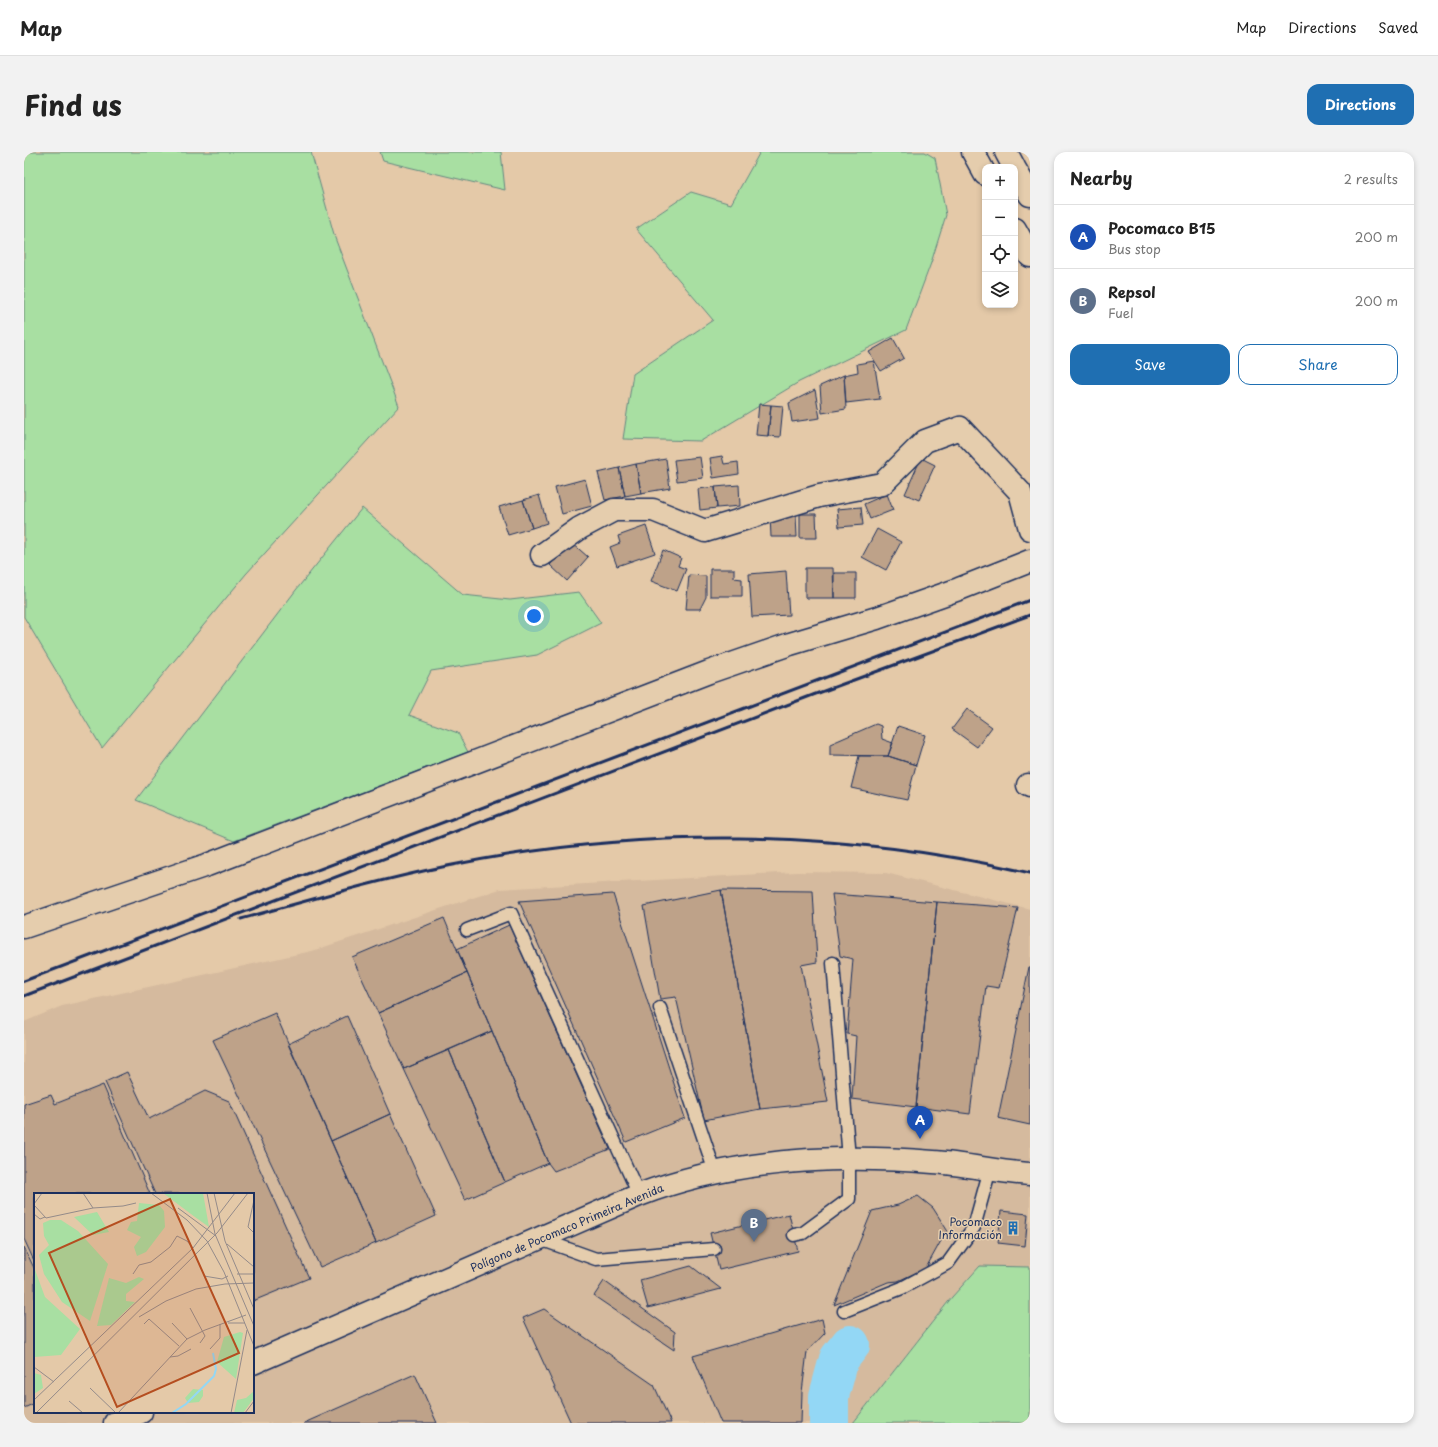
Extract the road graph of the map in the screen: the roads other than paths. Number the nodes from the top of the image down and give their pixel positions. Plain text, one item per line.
1 (973, 152) edge
2 (1006, 152) edge
3 (1013, 164) edge
4 (982, 168) edge
5 (1018, 173) edge
6 (1030, 194) edge
7 (1018, 234) edge
8 (1030, 256) edge
9 (1030, 529) edge
10 (542, 555) dead end
11 (1030, 561) edge
12 (24, 927) edge
13 (467, 930) dead end
14 (833, 963) dead end
15 (660, 1008) dead end
16 (850, 1159) junction
17 (990, 1169) junction
18 (715, 1172) junction
19 (1026, 1175) edge
20 (639, 1195) junction
21 (794, 1234) dead end
22 (540, 1239) junction
23 (714, 1249) dead end
24 (844, 1311) dead end
25 (254, 1363) edge
26 (139, 1413) edge
27 (116, 1423) edge

1 - 4 main road
2 - 3 main road
5 - 6 main road
7 - 8 main road
9 - 10 main road
11 - 12 main road
13 - 20 lane
14 - 16 lane
15 - 18 lane
16 - 17 main road, Polígono de Pocomaco Primeira Avenida
16 - 18 main road, Polígono de Pocomaco Primeira Avenida
16 - 21 lane
17 - 19 main road, Polígono de Pocomaco Primeira Avenida
17 - 24 lane
18 - 20 main road, Polígono de Pocomaco Primeira Avenida
20 - 22 main road, Polígono de Pocomaco Primeira Avenida
22 - 23 lane
22 - 25 main road, Polígono de Pocomaco Primeira Avenida
26 - 27 main road

